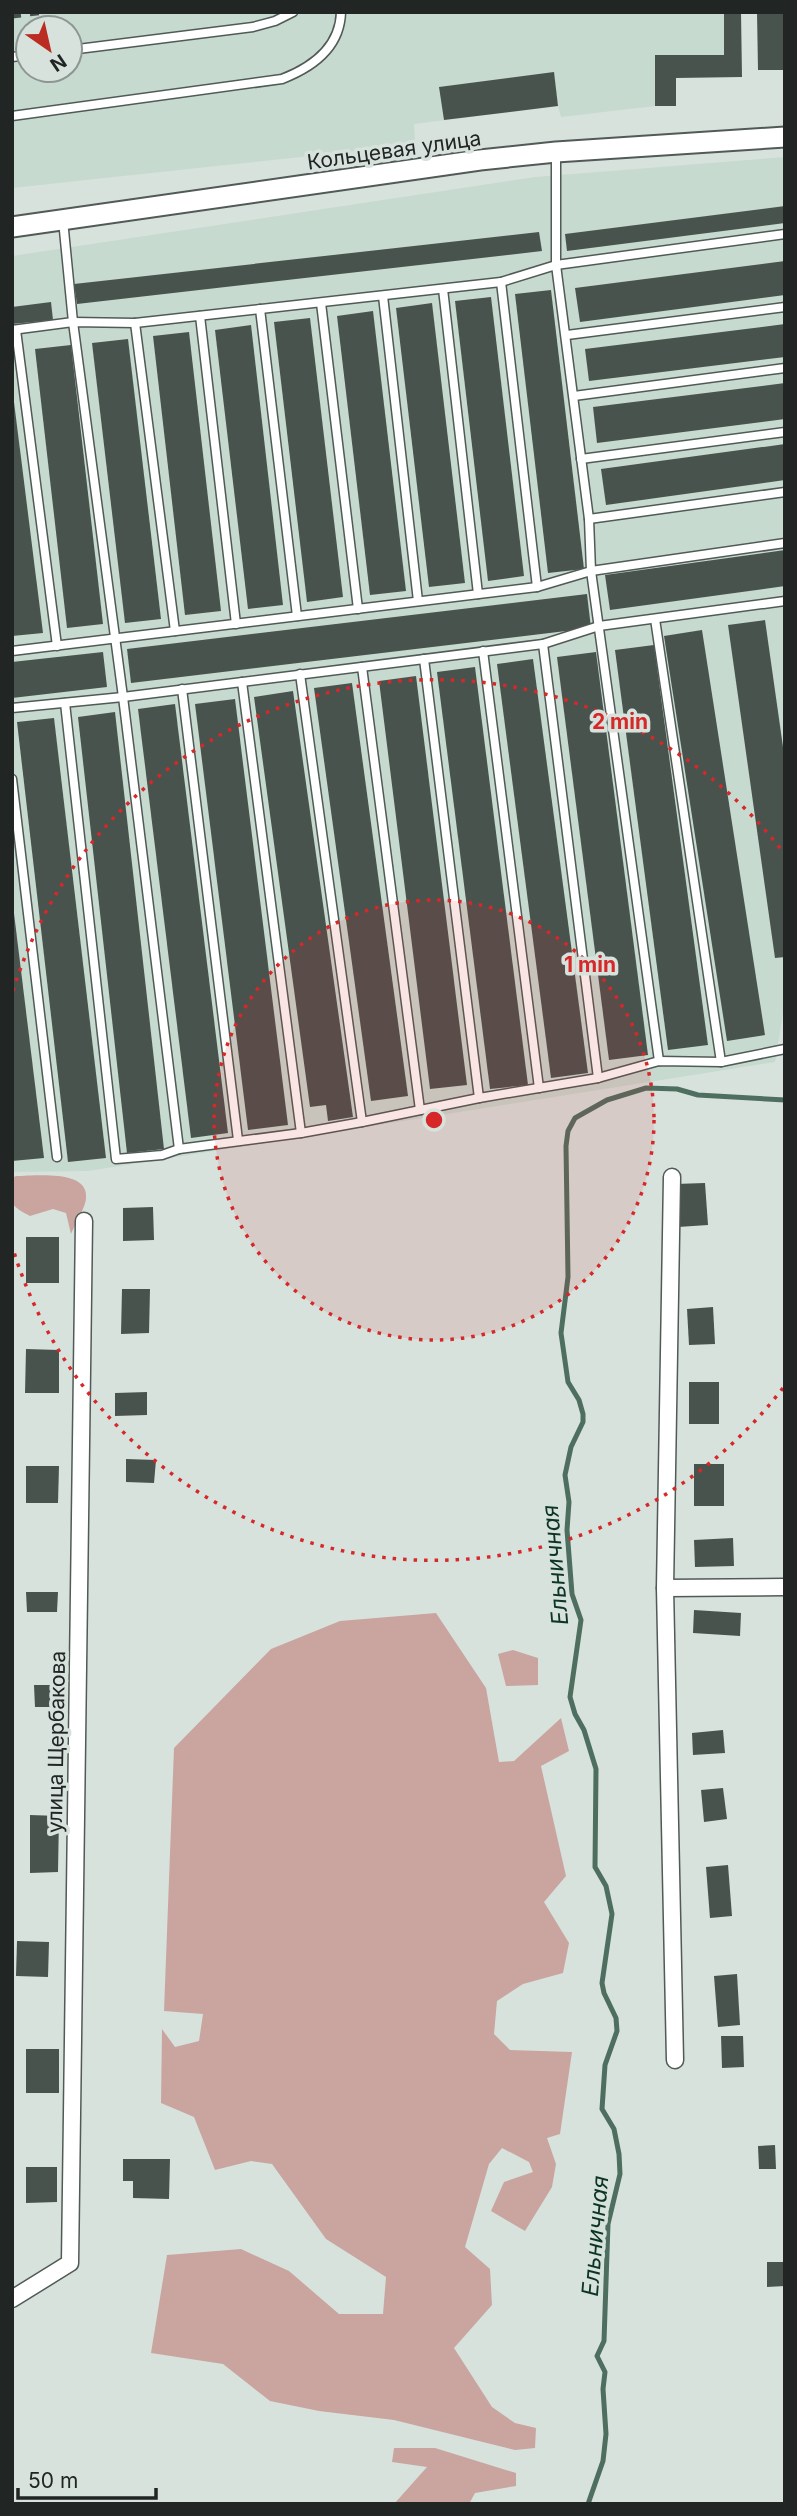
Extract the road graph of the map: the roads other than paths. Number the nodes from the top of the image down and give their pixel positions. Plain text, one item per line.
1 (293, 12) edge
2 (341, 12) edge
3 (84, 48) edge
4 (12, 116) edge
5 (785, 137) edge
6 (556, 152) junction
7 (63, 220) junction
8 (12, 227) edge
9 (785, 234) edge
10 (556, 265) junction
11 (501, 282) junction
12 (443, 289) junction
13 (383, 296) junction
14 (321, 303) junction
15 (785, 307) edge
16 (260, 309) junction
17 (200, 316) junction
18 (73, 322) junction
19 (135, 323) junction
20 (14, 330) edge
21 (566, 335) junction
22 (785, 368) edge
23 (574, 396) junction
24 (785, 432) edge
25 (581, 459) junction
26 (785, 492) edge
27 (589, 519) junction
28 (785, 543) edge
29 (591, 571) junction
30 (537, 587) junction
31 (478, 594) junction
32 (418, 601) junction
33 (785, 601) edge
34 (358, 609) junction
35 (297, 616) junction
36 (654, 619) junction
37 (236, 624) junction
38 (599, 626) junction
39 (175, 631) junction
40 (115, 638) junction
41 (543, 644) junction
42 (57, 646) junction
43 (12, 651) edge
44 (483, 652) junction
45 (424, 659) junction
46 (362, 667) junction
47 (300, 674) junction
48 (242, 681) junction
49 (182, 689) junction
50 (123, 696) junction
51 (65, 703) junction
52 (12, 708) edge
53 (12, 779) edge
54 (785, 1049) edge
55 (659, 1061) junction
56 (721, 1062) junction
57 (598, 1078) junction
58 (539, 1088) junction
59 (479, 1098) junction
60 (420, 1110) junction
61 (362, 1122) junction
62 (301, 1133) junction
63 (238, 1140) junction
64 (179, 1149) junction
65 (57, 1157) dead end
66 (672, 1177) dead end
67 (84, 1222) dead end
68 (785, 1587) edge
69 (665, 1588) junction
70 (675, 2060) dead end
71 (12, 2299) edge

1 - 3 lane
2 - 4 lane
5 - 6 street, Кольцевая улица
6 - 7 street, Кольцевая улица
6 - 10 lane
7 - 8 street, Кольцевая улица
7 - 18 lane
9 - 10 lane
10 - 11 lane
10 - 21 lane
11 - 12 lane
11 - 30 lane
12 - 13 lane
12 - 31 lane
13 - 14 lane
13 - 32 lane
14 - 16 lane
14 - 34 lane
15 - 21 lane
16 - 17 lane
16 - 35 lane
17 - 19 lane
17 - 37 lane
18 - 19 lane
18 - 20 lane
18 - 40 lane
19 - 39 lane
20 - 42 lane
21 - 23 lane
22 - 23 lane
23 - 25 lane
24 - 25 lane
25 - 27 lane
26 - 27 lane
27 - 29 lane
28 - 29 lane
29 - 30 lane
29 - 38 lane
30 - 31 lane
31 - 32 lane
32 - 34 lane
33 - 36 lane
34 - 35 lane
35 - 37 lane
36 - 38 lane
36 - 56 lane
37 - 39 lane
38 - 41 lane
38 - 55 lane
39 - 40 lane
40 - 42 lane
40 - 50 lane
41 - 44 lane
41 - 57 lane
42 - 43 lane
44 - 45 lane
44 - 58 lane
45 - 46 lane
45 - 59 lane
46 - 47 lane
46 - 60 lane
47 - 48 lane
47 - 61 lane
48 - 49 lane
48 - 62 lane
49 - 50 lane
49 - 63 lane
50 - 51 lane
50 - 64 lane
51 - 52 lane
51 - 64 lane
53 - 65 lane
54 - 56 lane
55 - 56 lane
55 - 57 lane
57 - 58 lane
58 - 59 lane
59 - 60 lane
60 - 61 lane
61 - 62 lane
62 - 63 lane
63 - 64 lane
66 - 69 street
67 - 71 street, улица Щербакова
68 - 69 street
69 - 70 street

